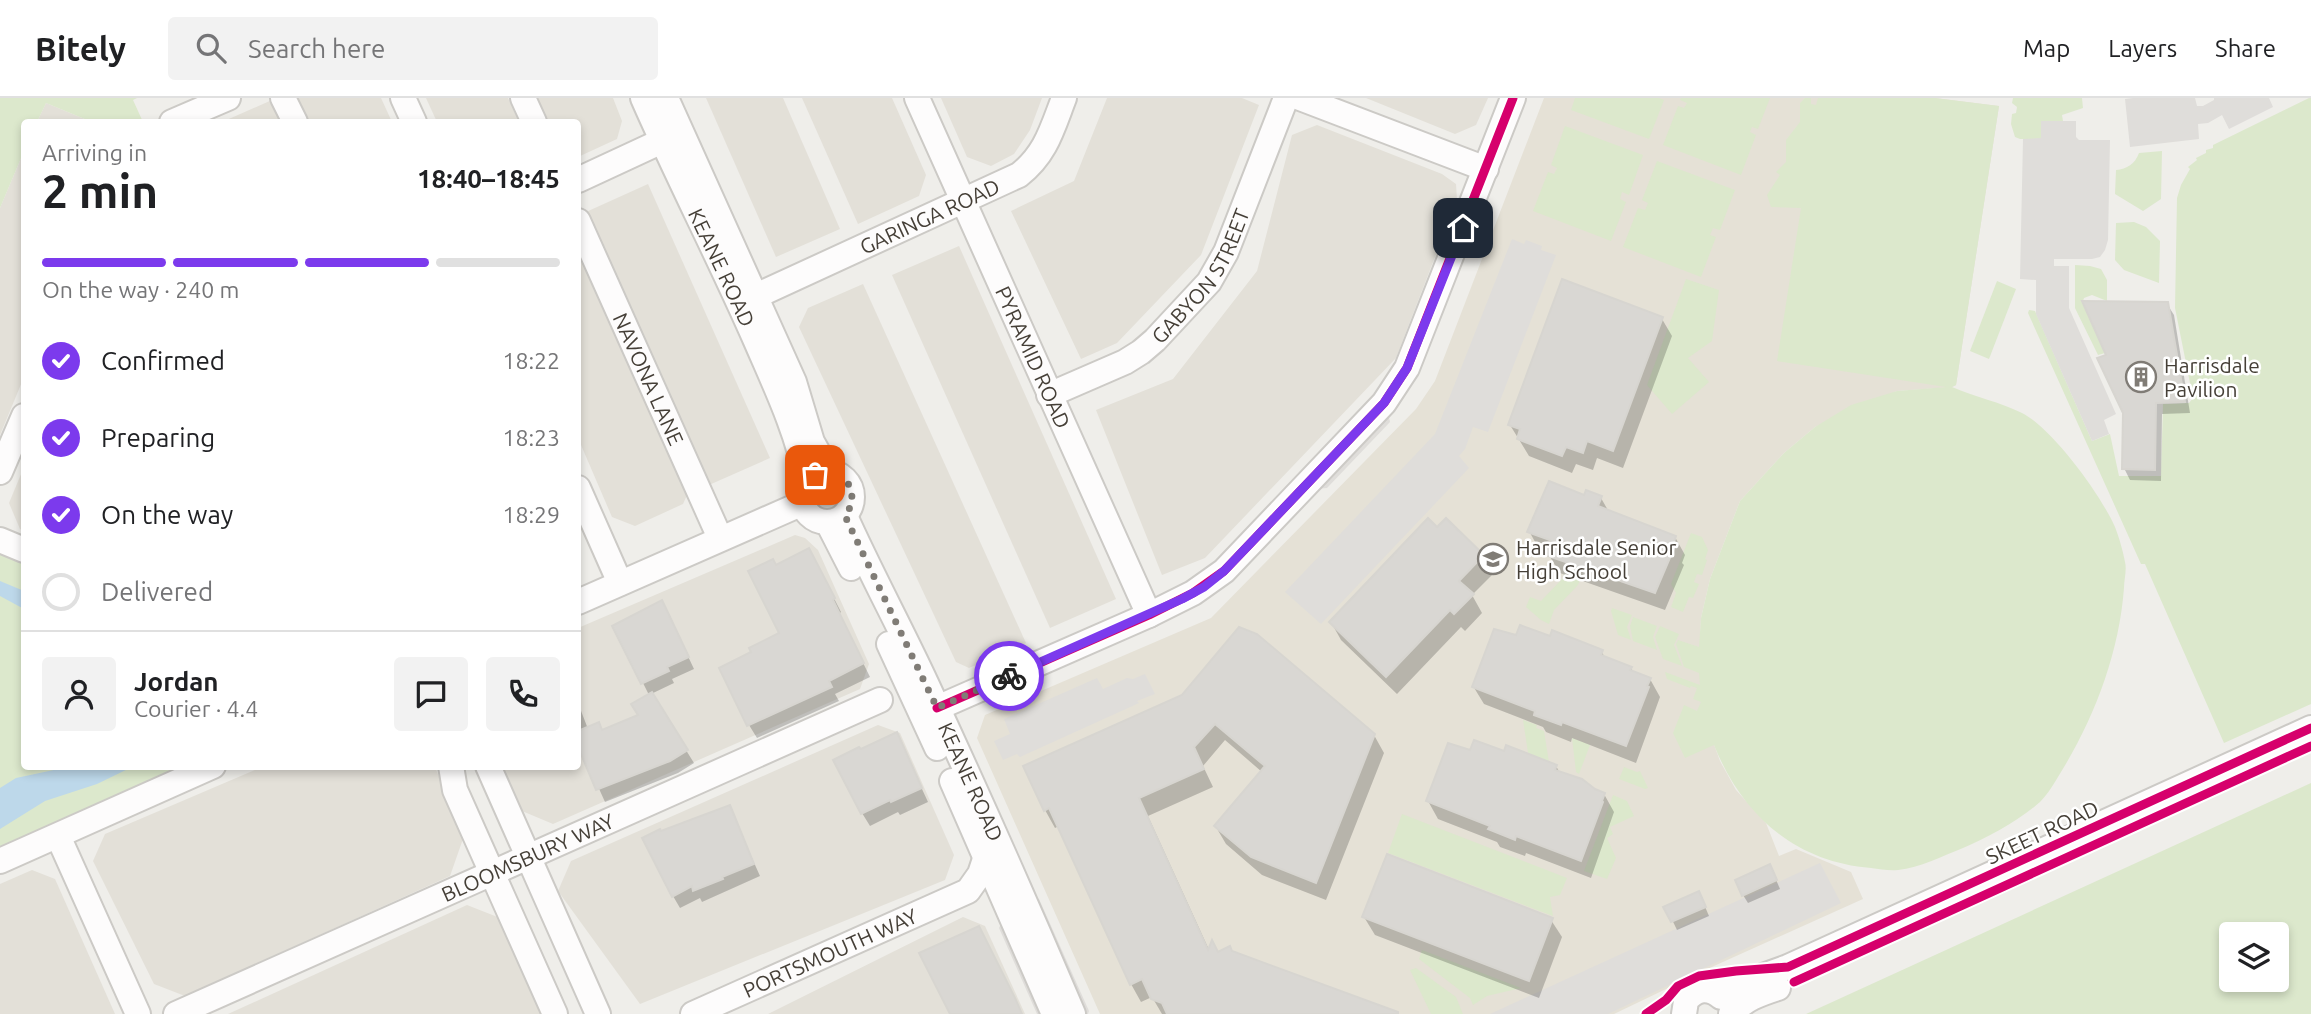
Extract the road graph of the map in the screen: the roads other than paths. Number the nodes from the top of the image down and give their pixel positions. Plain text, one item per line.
1 (228, 98) edge
2 (283, 98) edge
3 (403, 98) edge
4 (523, 98) edge
5 (643, 98) edge
6 (666, 98) edge
7 (917, 98) edge
8 (1064, 98) edge
9 (1286, 98) edge
10 (1300, 98) edge
11 (1513, 98) edge
12 (179, 119) edge
13 (294, 119) edge
14 (413, 119) edge
15 (533, 119) edge
16 (662, 141) junction
17 (1486, 169) junction
18 (581, 179) edge
19 (964, 201) junction
20 (581, 228) edge
21 (755, 296) junction
22 (1049, 395) junction
23 (21, 423) edge
24 (0, 472) edge
25 (813, 486) junction
26 (581, 495) edge
27 (836, 519) junction
28 (720, 538) junction
29 (0, 540) edge
30 (21, 549) edge
31 (620, 583) junction
32 (581, 601) edge
33 (1149, 615) junction
34 (900, 668) junction
35 (880, 700) junction
36 (930, 712) junction
37 (2311, 728) edge
38 (2311, 746) edge
39 (204, 770) edge
40 (452, 770) edge
41 (490, 770) edge
42 (58, 836) junction
43 (528, 857) junction
44 (985, 859) junction
45 (0, 862) edge
46 (492, 874) junction
47 (968, 891) junction
48 (1005, 903) junction
49 (1709, 990) junction
50 (1679, 1010) edge
51 (138, 1014) edge
52 (176, 1014) edge
53 (555, 1014) edge
54 (598, 1014) edge
55 (693, 1014) edge
56 (1054, 1014) edge
57 (1073, 1014) edge
58 (1728, 1014) edge

1 - 12 street
2 - 13 street
3 - 14 street
4 - 15 street
5 - 16 street, KEANE ROAD
6 - 21 street, KEANE ROAD
7 - 19 street, PYRAMID ROAD
8 - 19 street, GARINGA ROAD
9 - 22 street, GABYON STREET
10 - 17 street
11 - 17 street
16 - 18 street
16 - 25 street, KEANE ROAD
17 - 33 street
19 - 21 street, GARINGA ROAD
19 - 22 street, PYRAMID ROAD
20 - 28 street, NAVONA LANE
21 - 25 street, KEANE ROAD
22 - 33 street, PYRAMID ROAD
23 - 24 street
25 - 27 street, KEANE ROAD
25 - 27 street, KEANE ROAD
25 - 28 street
26 - 31 street
27 - 34 street, KEANE ROAD
27 - 36 street, KEANE ROAD
28 - 31 street
29 - 30 street
31 - 32 street
33 - 36 street
34 - 35 street
34 - 36 street, KEANE ROAD
35 - 36 street
35 - 43 street, BLOOMSBURY WAY
36 - 44 street, KEANE ROAD
36 - 57 street, KEANE ROAD
37 - 49 street, SKEET ROAD
38 - 58 street, SKEET ROAD
39 - 42 street
40 - 46 street
41 - 43 street
42 - 45 street
42 - 51 street
43 - 46 street, BLOOMSBURY WAY
43 - 54 street
44 - 47 street
44 - 48 street, KEANE ROAD
46 - 52 street, BLOOMSBURY WAY
46 - 53 street
47 - 48 street
47 - 55 street, PORTSMOUTH WAY
48 - 56 street, KEANE ROAD
49 - 50 street, SKEET ROAD
49 - 58 street

